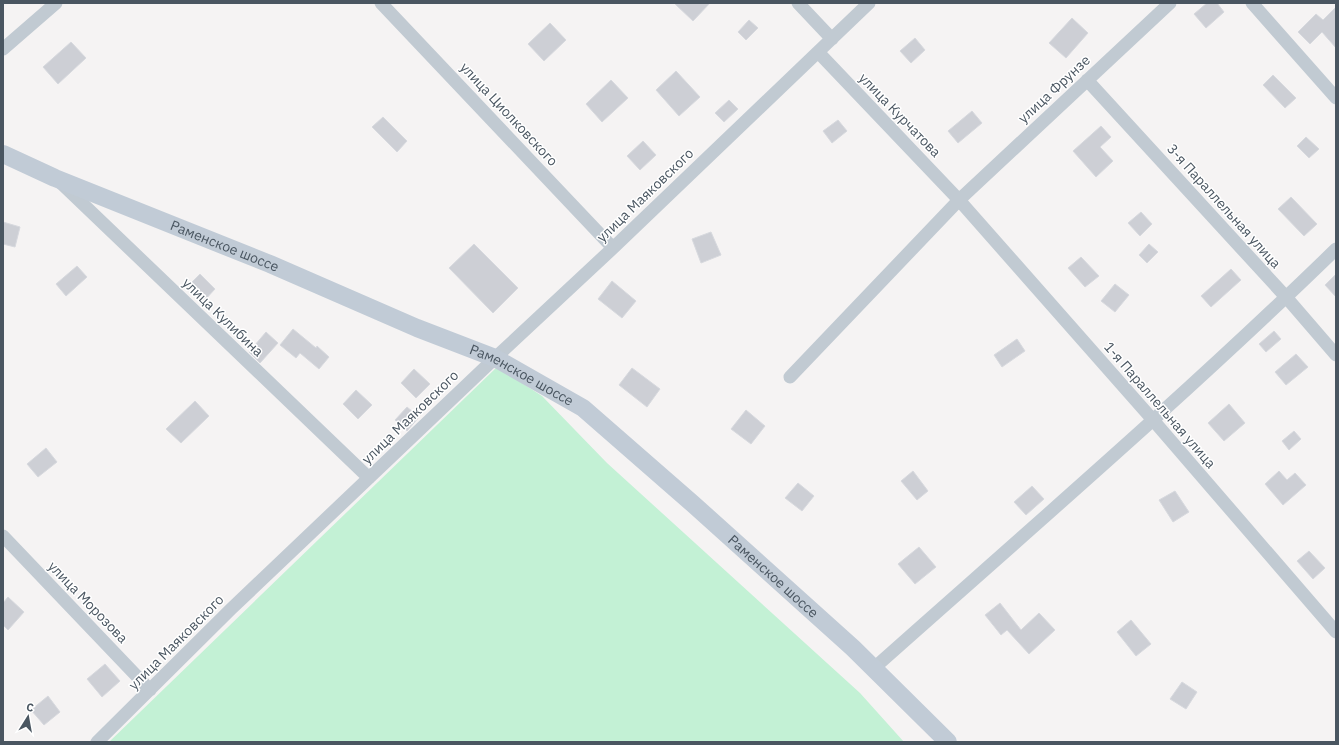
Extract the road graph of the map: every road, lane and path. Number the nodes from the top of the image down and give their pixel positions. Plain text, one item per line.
1 (56, 3) edge
2 (381, 3) edge
3 (798, 3) edge
4 (869, 3) edge
5 (1170, 3) edge
6 (1252, 3) edge
7 (832, 39) junction
8 (3, 49) edge
9 (818, 52) junction
10 (1087, 80) junction
11 (1336, 98) edge
12 (3, 154) edge
13 (55, 178) junction
14 (959, 200) junction
15 (613, 248) junction
16 (1336, 249) edge
17 (1286, 297) junction
18 (1336, 355) edge
19 (495, 358) junction
20 (790, 377) dead end
21 (1153, 420) junction
22 (369, 478) junction
23 (3, 536) edge
24 (1336, 632) edge
25 (874, 668) junction
26 (150, 690) junction
27 (97, 742) edge
28 (948, 742) edge

1 - 8 street
2 - 15 street, улица Циолковского
3 - 7 street
4 - 7 street, улица Маяковского
5 - 10 street, улица Фрунзе
6 - 11 street
7 - 9 street, улица Маяковского
9 - 14 street, улица Курчатова
9 - 15 street, улица Маяковского
10 - 14 street, улица Фрунзе
10 - 17 street, 3-я Параллельная улица
12 - 13 main road, Раменское шоссе
13 - 19 main road, Раменское шоссе
13 - 22 street, улица Кулибина
14 - 20 street, улица Фрунзе
14 - 21 street, 1-я Параллельная улица
15 - 19 street, улица Маяковского
16 - 17 street
17 - 18 street, 3-я Параллельная улица
17 - 21 street
19 - 22 street, улица Маяковского
19 - 25 main road, Раменское шоссе
21 - 24 street, 1-я Параллельная улица
21 - 25 street
22 - 26 street, улица Маяковского
23 - 26 street, улица Морозова
25 - 28 main road, Раменское шоссе
26 - 27 street, улица Маяковского

